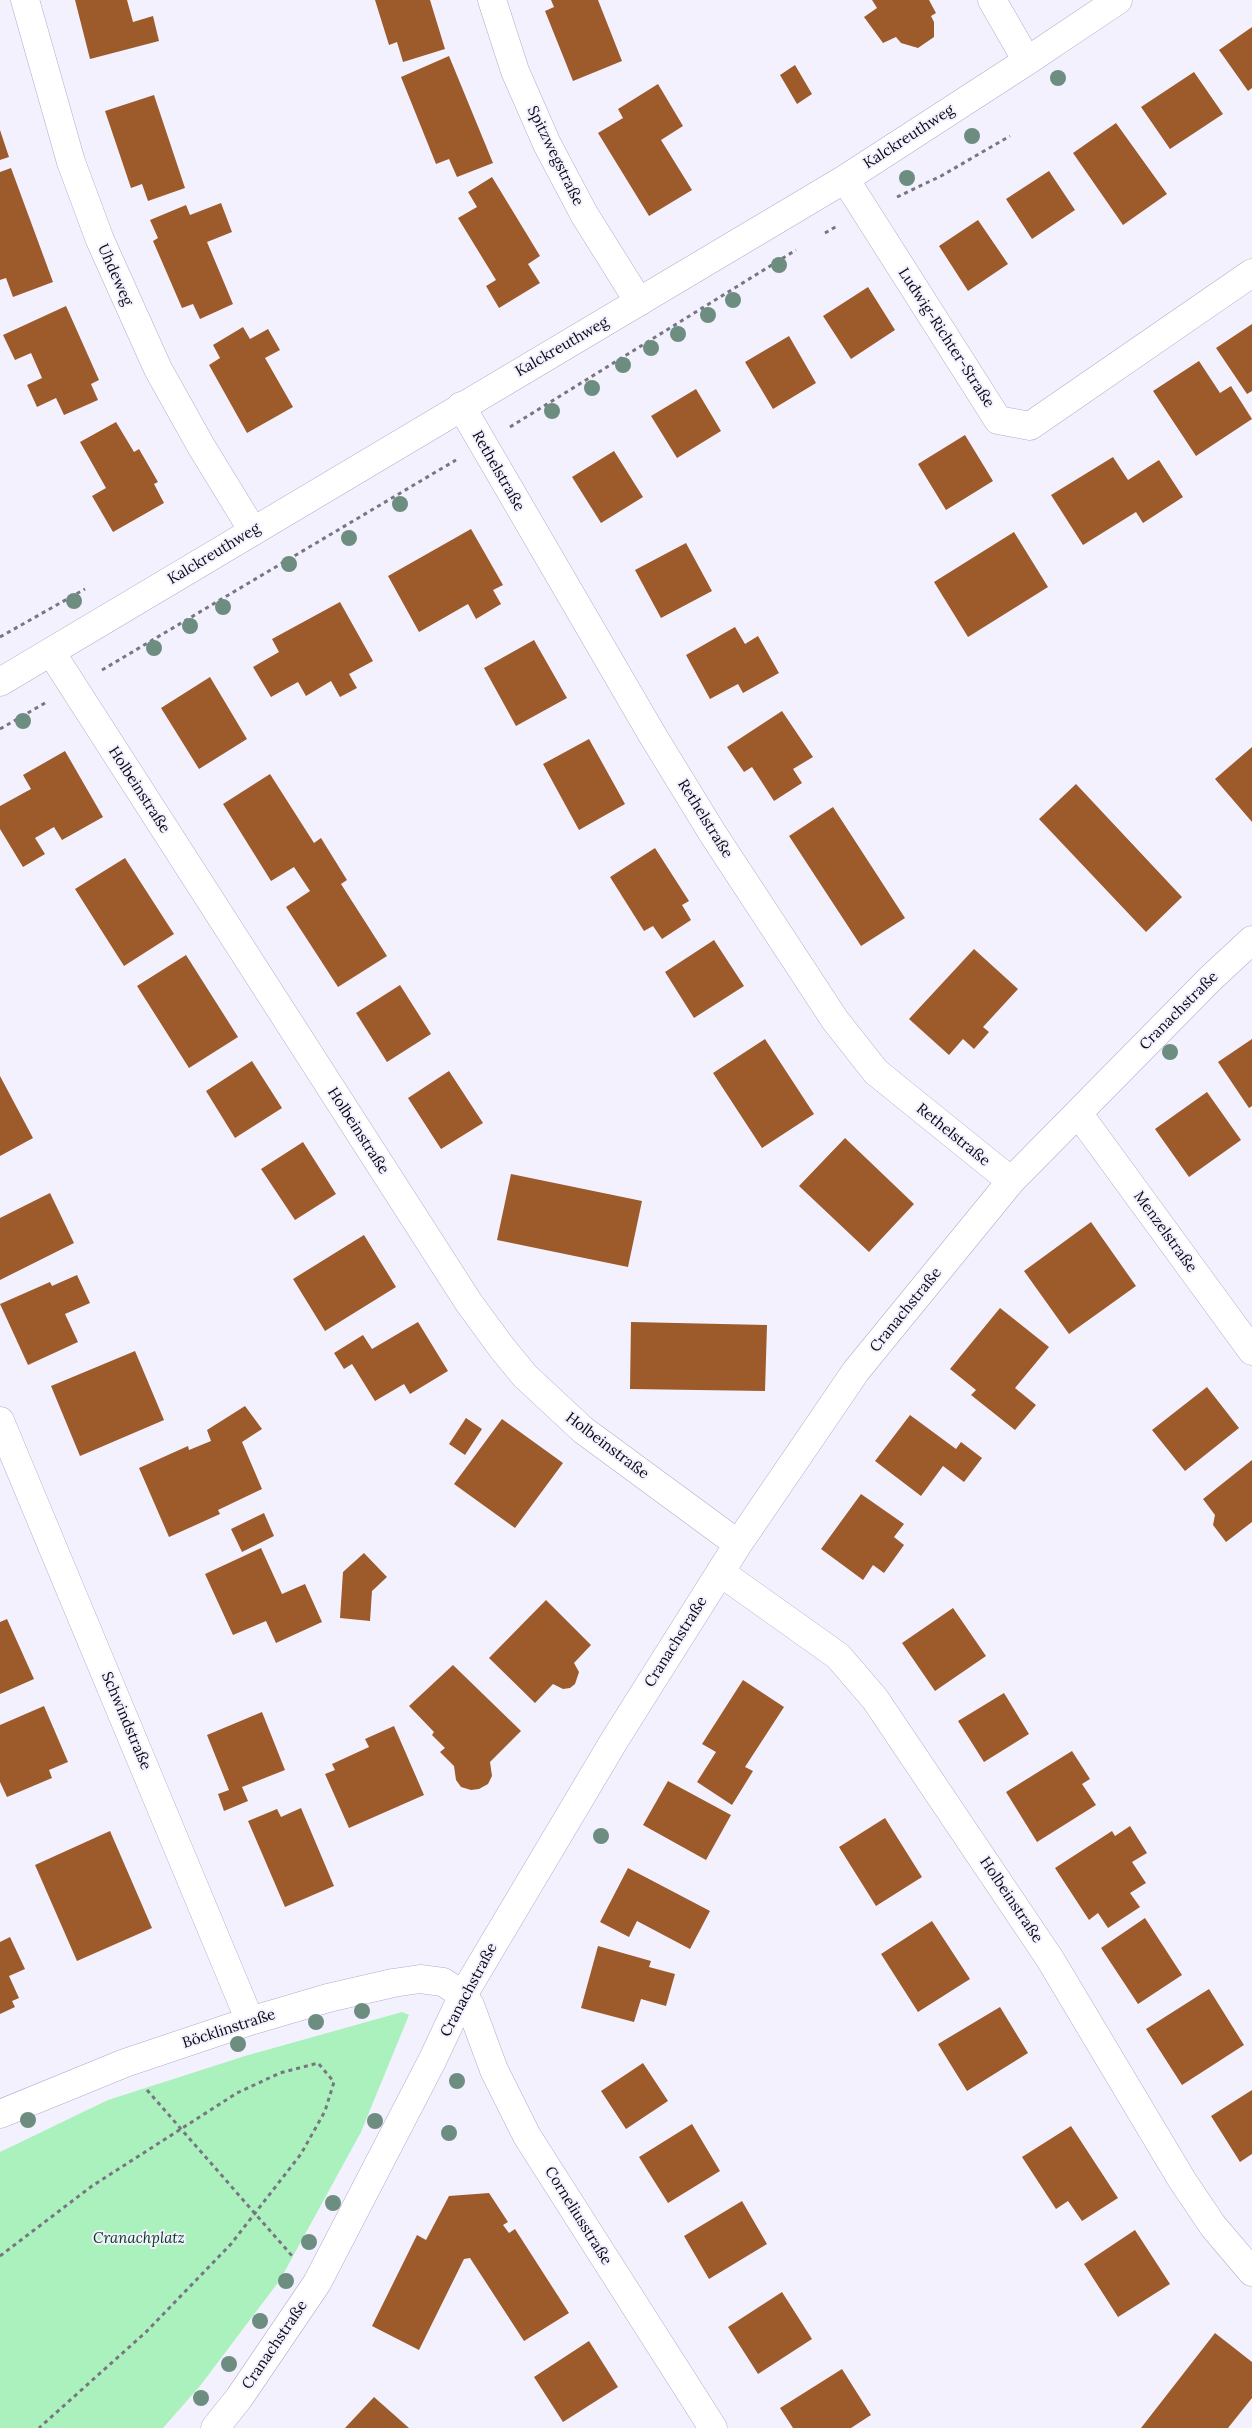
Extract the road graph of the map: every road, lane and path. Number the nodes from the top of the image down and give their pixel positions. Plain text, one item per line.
1 (25, 0) edge
2 (492, 0) edge
3 (992, 0) edge
4 (1118, 0) edge
5 (1027, 61) junction
6 (1010, 136) dead end
7 (844, 179) junction
8 (889, 200) dead end
9 (841, 224) dead end
10 (820, 235) dead end
11 (803, 246) dead end
12 (1252, 272) edge
13 (639, 302) junction
14 (461, 406) junction
15 (510, 427) dead end
16 (461, 457) dead end
17 (253, 531) junction
18 (50, 652) junction
19 (101, 670) dead end
20 (0, 682) edge
21 (44, 704) dead end
22 (0, 729) edge
23 (1252, 940) edge
24 (1078, 1113) junction
25 (1011, 1181) junction
26 (1252, 1350) edge
27 (0, 1421) edge
28 (738, 1544) junction
29 (720, 1572) junction
30 (463, 1995) junction
31 (250, 2021) junction
32 (125, 2063) junction
33 (0, 2114) edge
34 (179, 2128) junction
35 (255, 2214) junction
36 (0, 2256) edge
37 (1252, 2272) edge
38 (317, 2283) junction
39 (39, 2428) edge
40 (215, 2428) edge
41 (712, 2428) edge

1 - 17 street, Uhdeweg
2 - 13 street, Spitzwegstraße
3 - 5 street
4 - 5 street, Kalckreuthweg
5 - 7 street, Kalckreuthweg
6 - 8 path
7 - 12 street, Ludwig-Richter-Straße
7 - 13 street, Kalckreuthweg
9 - 10 path
11 - 15 path
13 - 14 street, Kalckreuthweg
14 - 17 street, Kalckreuthweg
14 - 25 street, Rethelstraße
16 - 19 path
17 - 18 street, Kalckreuthweg
18 - 20 street, Kalckreuthweg
18 - 28 street, Holbeinstraße
21 - 22 path
23 - 24 street, Cranachstraße
24 - 25 street, Cranachstraße
24 - 26 street, Menzelstraße
25 - 28 street, Cranachstraße
27 - 31 street, Schwindstraße
28 - 29 street, Cranachstraße
29 - 30 street, Cranachstraße
29 - 37 street, Holbeinstraße
30 - 31 street, Böcklinstraße
30 - 38 street, Cranachstraße
30 - 41 street, Corneliusstraße
31 - 32 street, Böcklinstraße
32 - 33 street, Böcklinstraße
32 - 34 path
34 - 35 path
34 - 35 path
34 - 36 path
35 - 38 path
35 - 39 path
38 - 40 street, Cranachstraße

